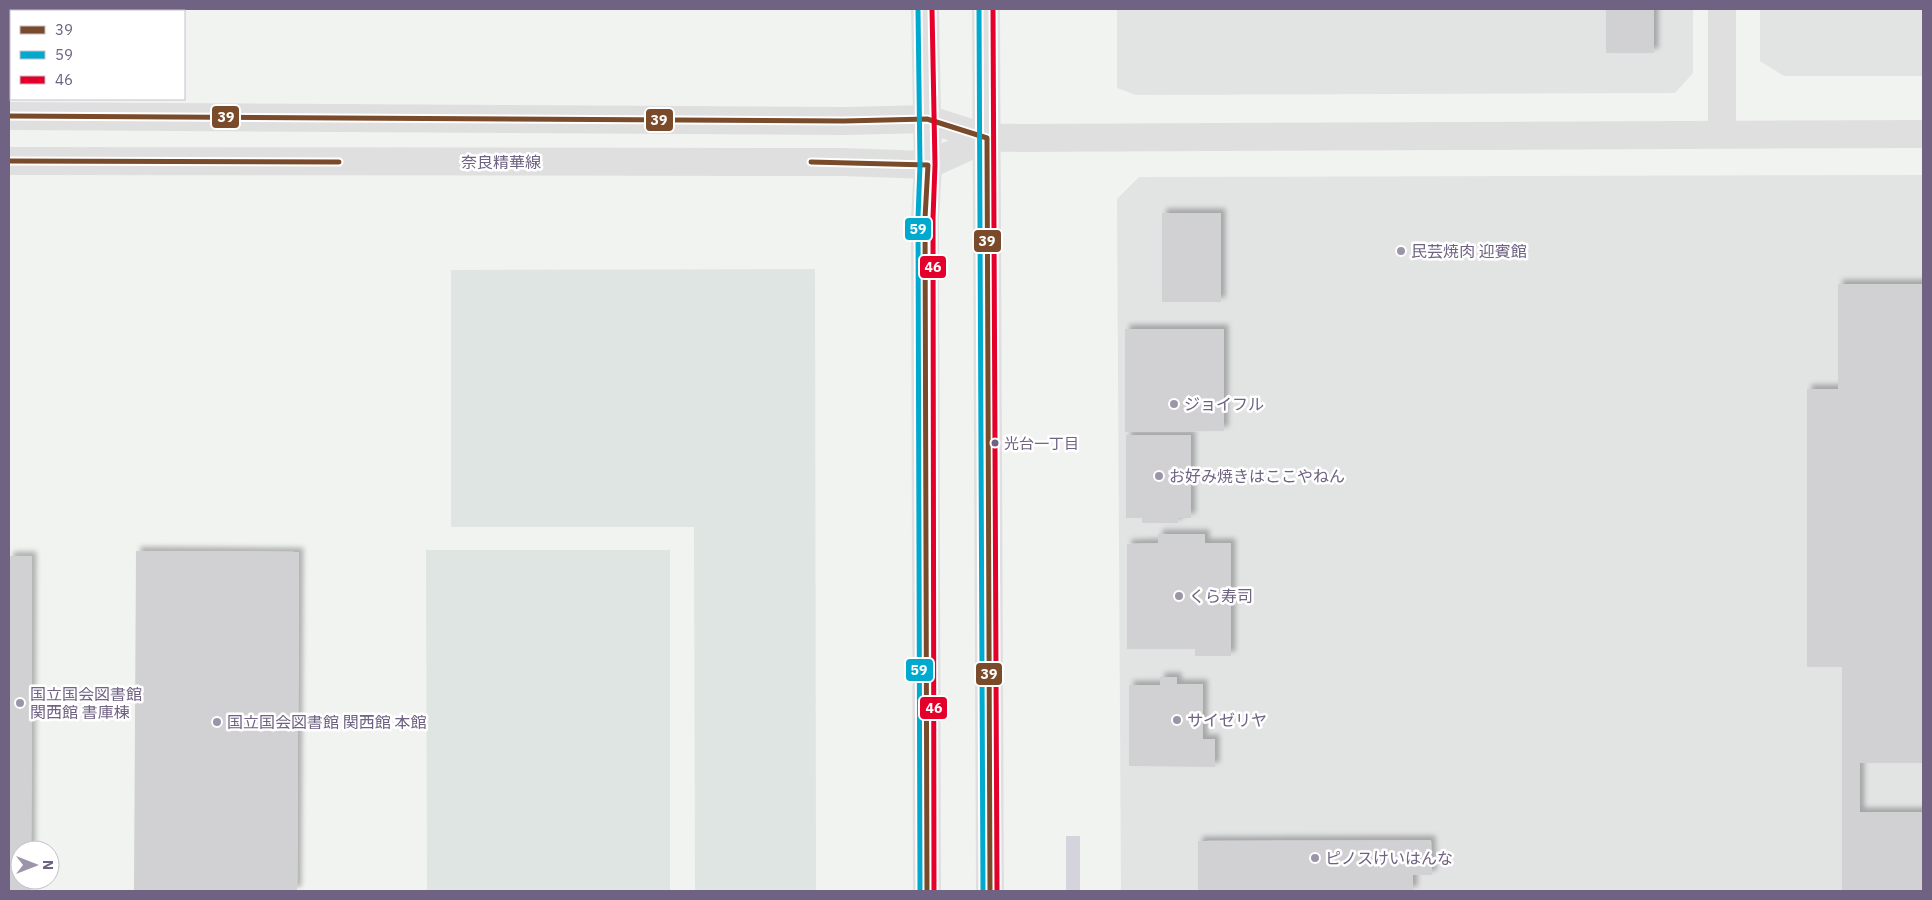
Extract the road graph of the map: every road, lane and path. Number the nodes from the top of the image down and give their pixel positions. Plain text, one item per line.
1 (925, 9) edge
2 (986, 9) edge
3 (1722, 9) edge
4 (9, 116) edge
5 (927, 118) junction
6 (1722, 134) junction
7 (1923, 134) edge
8 (987, 138) junction
9 (9, 161) edge
10 (928, 165) junction
11 (927, 891) edge
12 (990, 891) edge

1 - 5 main road
2 - 8 main road
3 - 6 main road
4 - 5 main road
5 - 8 main road
5 - 10 main road
6 - 7 main road
6 - 8 main road
8 - 10 main road, 奈良精華線
8 - 12 main road
9 - 10 main road, 奈良精華線
10 - 11 main road

